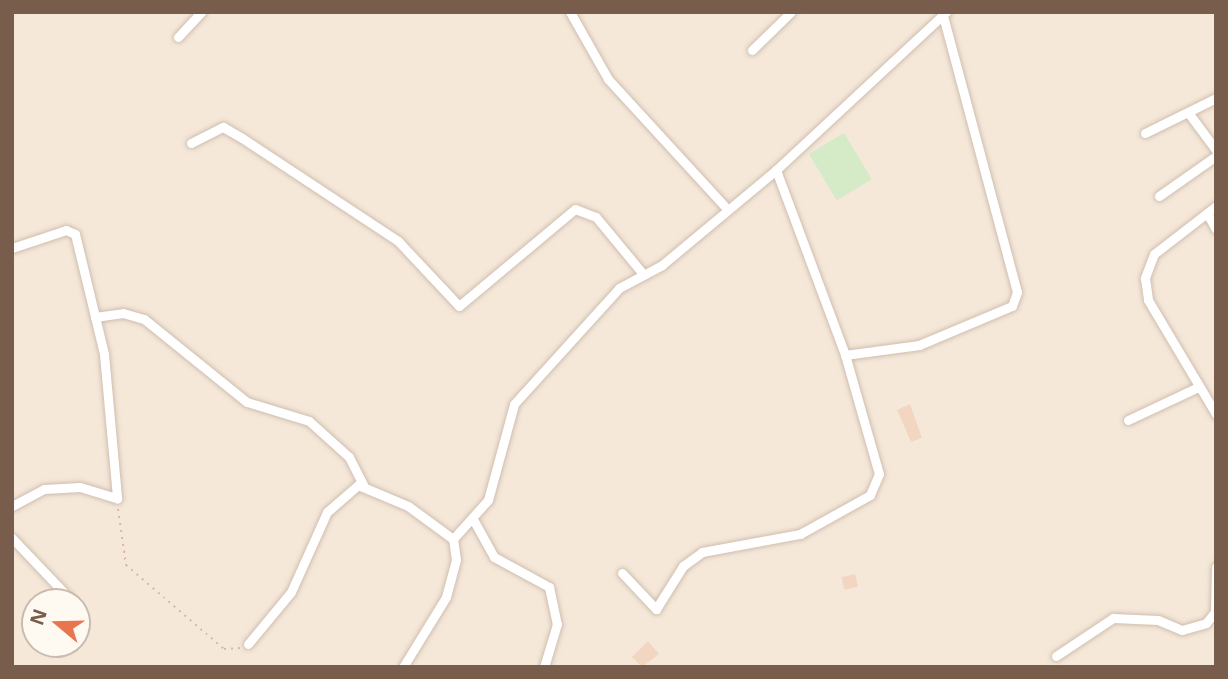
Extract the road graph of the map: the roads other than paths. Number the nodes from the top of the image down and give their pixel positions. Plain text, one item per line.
1 (201, 12) edge
2 (569, 12) edge
3 (791, 12) edge
4 (944, 14) edge
5 (178, 37) dead end
6 (752, 50) dead end
7 (1216, 99) edge
8 (1190, 115) junction
9 (1145, 133) dead end
10 (191, 143) dead end
11 (1216, 155) edge
12 (776, 170) junction
13 (1159, 196) dead end
14 (1216, 206) edge
15 (727, 209) junction
16 (1207, 213) junction
17 (1216, 229) edge
18 (12, 248) edge
19 (644, 275) junction
20 (95, 317) junction
21 (845, 355) junction
22 (1196, 388) junction
23 (1216, 414) edge
24 (1128, 420) dead end
25 (363, 485) junction
26 (12, 506) edge
27 (474, 521) junction
28 (12, 538) edge
29 (453, 539) junction
30 (1216, 567) edge
31 (622, 573) dead end
32 (60, 588) edge
33 (248, 645) road end
34 (1056, 656) dead end
35 (403, 667) edge
36 (544, 667) edge

1 - 5 street
2 - 15 street
3 - 6 street
4 - 12 street
4 - 21 street
7 - 8 street
8 - 9 street
8 - 11 street
10 - 19 street
11 - 13 street
12 - 15 street
12 - 21 street
14 - 16 street
15 - 19 street
16 - 17 street
16 - 22 street
18 - 20 street
19 - 27 street
20 - 25 street
20 - 26 street
21 - 31 street
22 - 23 street
22 - 24 street
25 - 29 street
25 - 33 street
27 - 29 street
27 - 36 street
28 - 32 street
29 - 35 street
30 - 34 street

